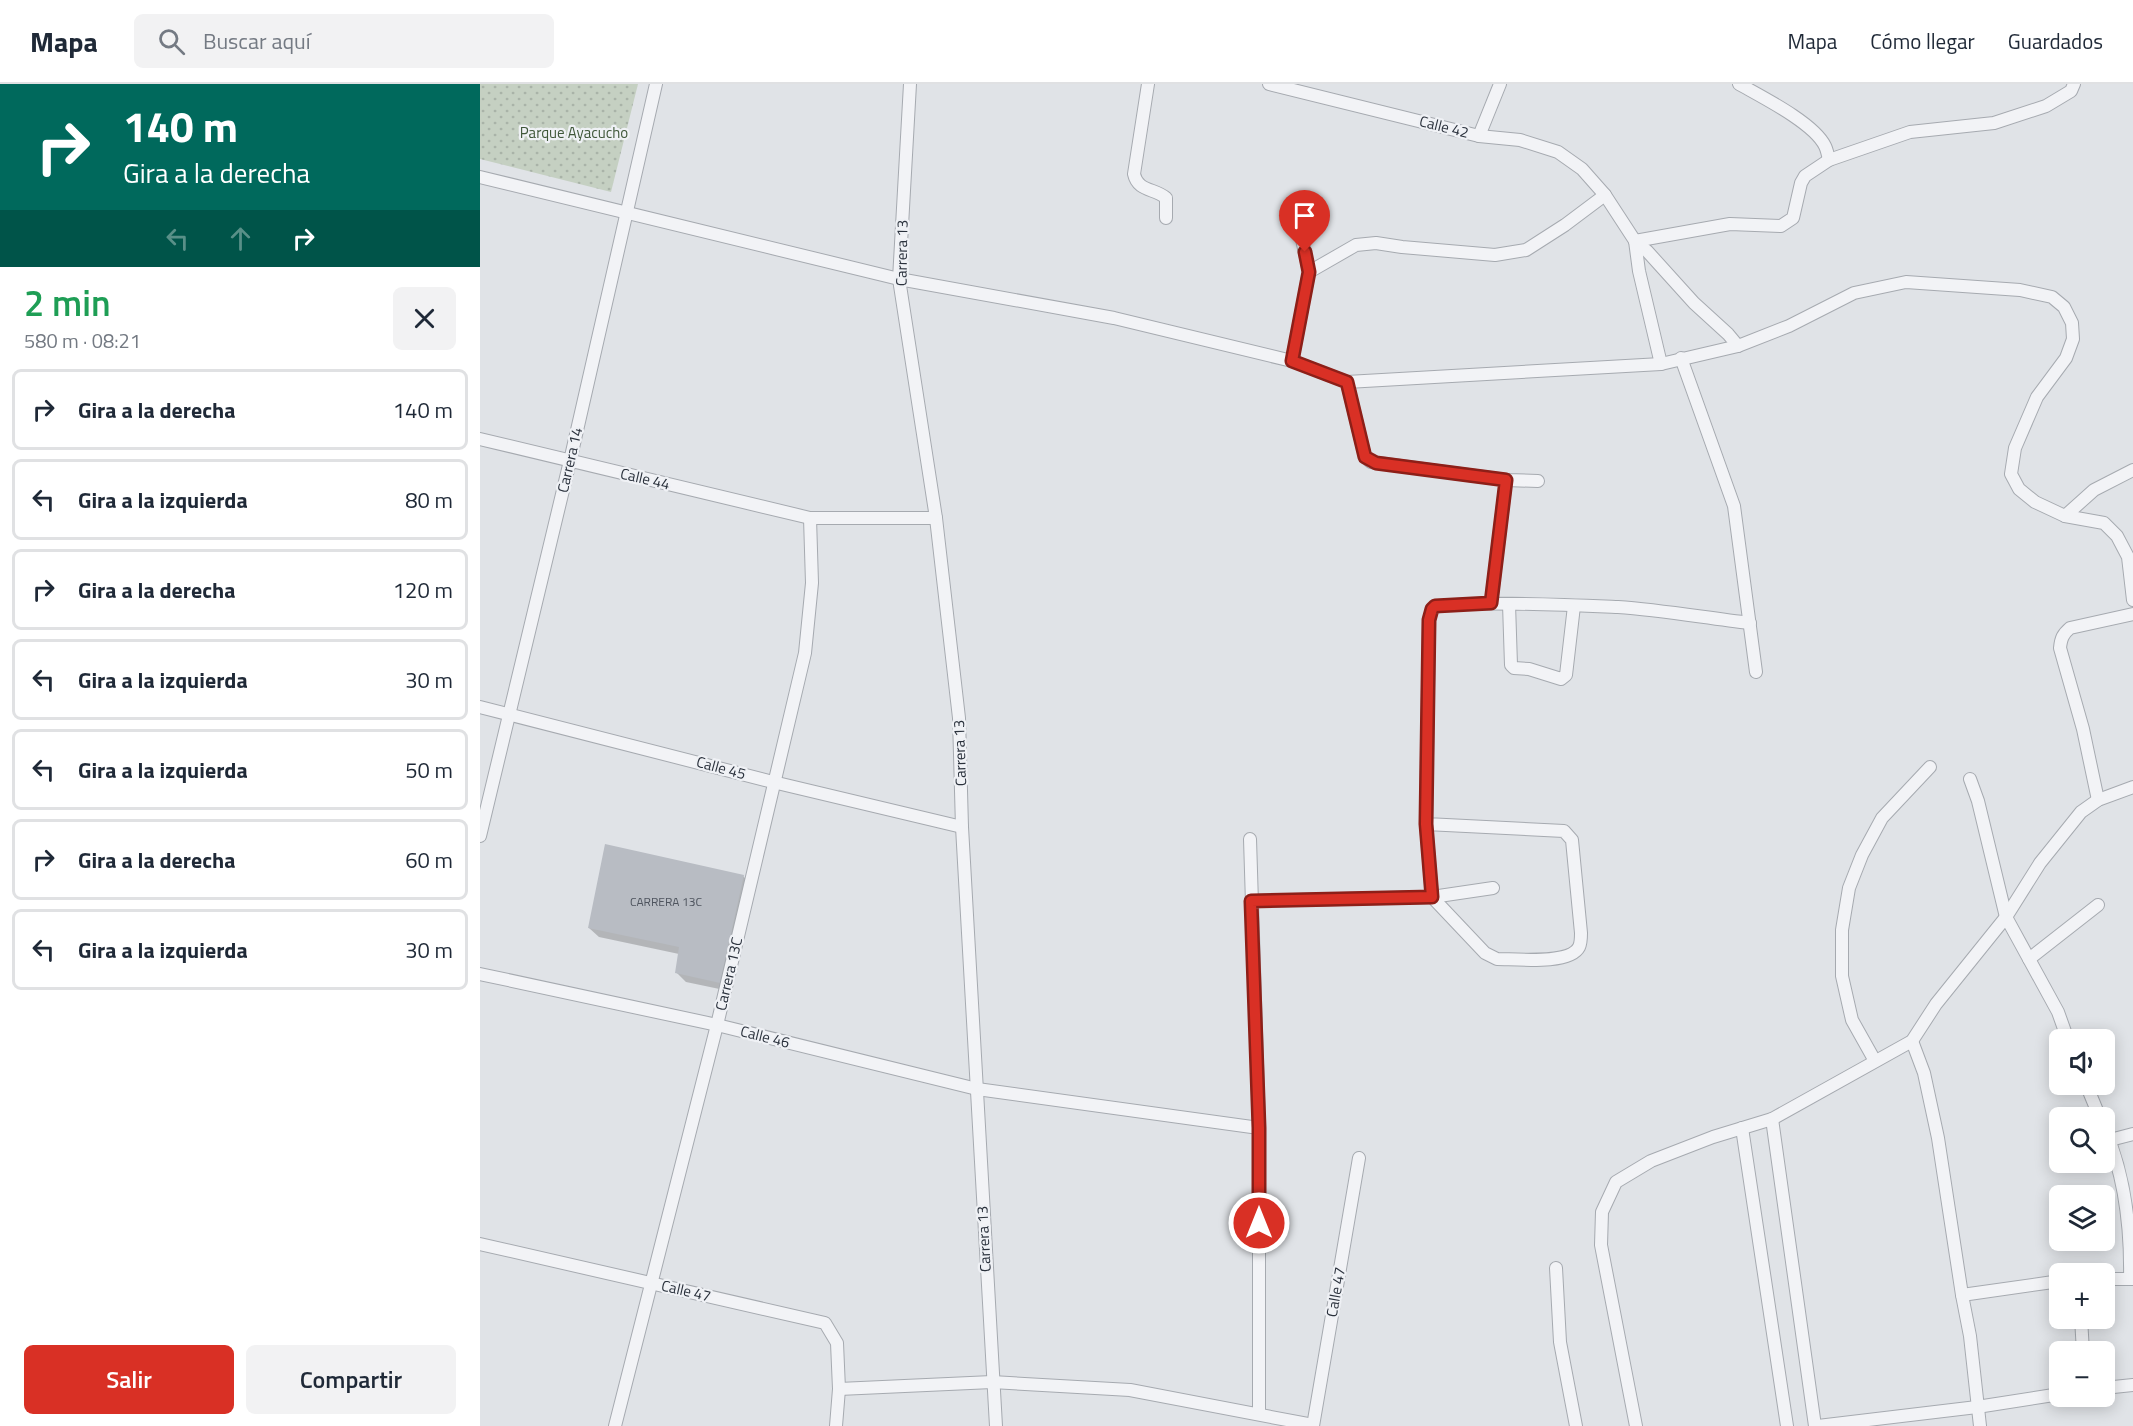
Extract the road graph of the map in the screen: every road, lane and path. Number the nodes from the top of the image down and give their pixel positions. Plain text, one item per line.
1 (656, 84) edge
2 (910, 84) edge
3 (1148, 84) edge
4 (1269, 84) edge
5 (1500, 84) edge
6 (1739, 84) edge
7 (2074, 84) edge
8 (1479, 136) junction
9 (1829, 160) junction
10 (480, 177) edge
11 (1605, 195) junction
12 (1296, 211) dead end
13 (626, 212) junction
14 (1167, 218) dead end
15 (1635, 241) junction
16 (1309, 272) junction
17 (899, 279) junction
18 (1738, 346) junction
19 (1681, 358) junction
20 (1292, 361) junction
21 (1661, 364) junction
22 (1347, 382) junction
23 (480, 439) edge
24 (570, 461) junction
25 (2133, 470) edge
26 (1506, 480) junction
27 (1538, 481) dead end
28 (2065, 516) junction
29 (810, 518) junction
30 (936, 518) junction
31 (2133, 600) edge
32 (1491, 603) junction
33 (1509, 604) junction
34 (1574, 606) junction
35 (2133, 614) edge
36 (1750, 623) junction
37 (1756, 672) dead end
38 (480, 707) edge
39 (510, 714) junction
40 (1930, 767) dead end
41 (1970, 779) dead end
42 (773, 782) junction
43 (2133, 787) edge
44 (2098, 800) junction
45 (1426, 824) junction
46 (962, 827) junction
47 (480, 836) edge
48 (1250, 838) dead end
49 (1493, 888) dead end
50 (1432, 897) junction
51 (1251, 901) junction
52 (2098, 905) dead end
53 (2006, 917) junction
54 (2029, 959) junction
55 (480, 974) edge
56 (717, 1025) junction
57 (2064, 1029) edge
58 (1912, 1041) junction
59 (1875, 1061) junction
60 (978, 1089) junction
61 (1772, 1119) junction
62 (1259, 1128) junction
63 (1742, 1128) junction
64 (2133, 1134) edge
65 (2115, 1139) edge
66 (1359, 1158) dead end
67 (2115, 1159) edge
68 (480, 1244) edge
69 (1556, 1268) dead end
70 (2115, 1279) edge
71 (2131, 1279) edge
72 (651, 1283) junction
73 (2049, 1283) edge
74 (1962, 1295) junction
75 (992, 1382) junction
76 (2133, 1385) edge
77 (2115, 1387) edge
78 (839, 1389) junction
79 (2049, 1396) edge
80 (1977, 1407) junction
81 (1259, 1414) junction
82 (615, 1426) edge
83 (836, 1426) edge
84 (996, 1426) edge
85 (1313, 1426) edge
86 (1576, 1426) edge
87 (1636, 1426) edge
88 (1787, 1426) edge
89 (1817, 1426) edge
90 (1980, 1426) edge

1 - 13 street, Carrera 14
2 - 17 street, Carrera 13
3 - 14 street
4 - 8 street, Calle 42
5 - 8 street
6 - 9 street
7 - 9 street
8 - 11 street, Calle 42
9 - 15 street
10 - 13 street
11 - 15 street, Calle 42
11 - 16 street
12 - 16 street
13 - 17 street
13 - 24 street, Carrera 14
15 - 18 street, Calle 42
15 - 21 street
16 - 20 street
17 - 20 street
17 - 30 street, Carrera 13
18 - 19 street
18 - 28 street
19 - 21 street
19 - 36 street
20 - 22 street
21 - 22 street
22 - 26 street
23 - 24 street, Calle 44
24 - 29 street, Calle 44
24 - 39 street, Carrera 14
25 - 28 street
26 - 27 street
26 - 32 street
28 - 31 street
29 - 30 street, Calle 44
29 - 42 street, Carrera 13C
30 - 46 street, Carrera 13
32 - 33 street
32 - 45 street
33 - 34 street
33 - 34 street
34 - 36 street
35 - 44 street
36 - 37 street
38 - 39 street, Calle 45
39 - 42 street, Calle 45
39 - 47 street, Carrera 14
40 - 59 street
41 - 53 street
42 - 46 street, Calle 45
42 - 56 street, Carrera 13C
43 - 44 street
44 - 53 street
45 - 50 street
45 - 50 street
46 - 60 street, Carrera 13
48 - 51 street
49 - 50 street
50 - 51 street
51 - 62 street
52 - 54 street
53 - 54 street
53 - 58 street
54 - 57 street
55 - 56 street, Calle 46
56 - 60 street, Calle 46
56 - 72 street, Carrera 13C
58 - 59 street
58 - 74 street
59 - 61 street
60 - 62 street, Calle 46
60 - 75 street, Carrera 13
61 - 63 street
61 - 89 street
62 - 81 street
63 - 87 street
63 - 88 street
64 - 65 street
66 - 85 street, Calle 47
67 - 71 street
68 - 72 street, Calle 47
69 - 86 street
70 - 71 street
72 - 78 street, Calle 47
72 - 82 street, Carrera 13C
73 - 74 street
74 - 80 street
75 - 78 street
75 - 81 street
75 - 84 street, Carrera 13
76 - 77 street
78 - 83 street, Calle 47
79 - 80 street
80 - 89 street
80 - 90 street
81 - 85 street

